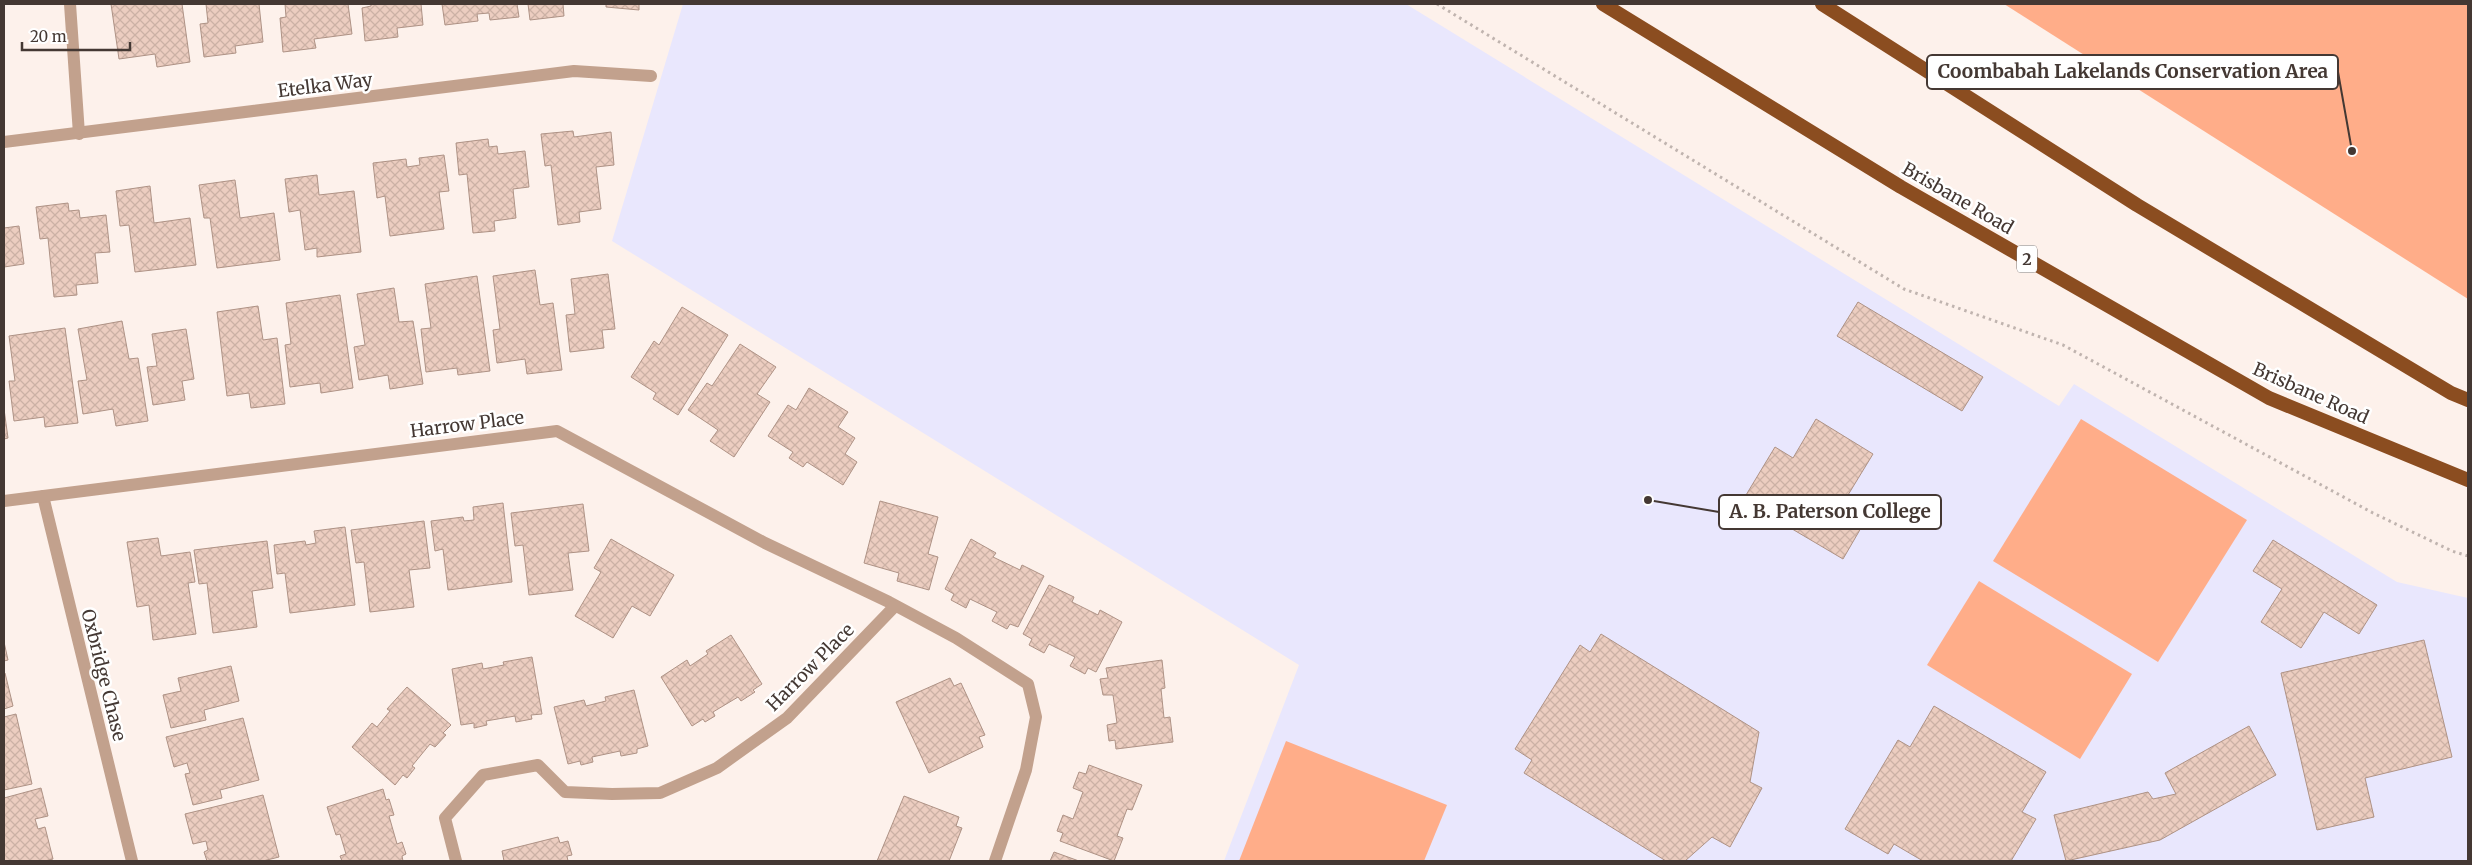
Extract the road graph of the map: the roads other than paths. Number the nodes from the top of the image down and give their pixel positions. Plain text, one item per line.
1 (70, 4) edge
2 (1603, 4) edge
3 (1822, 4) edge
4 (651, 76) dead end
5 (79, 134) junction
6 (4, 142) edge
7 (2468, 400) edge
8 (2468, 480) edge
9 (43, 496) junction
10 (4, 501) edge
11 (895, 606) junction
12 (132, 861) edge
13 (456, 861) edge
14 (995, 861) edge

1 - 5 street
2 - 8 highway, Brisbane Road / 2
3 - 7 highway
4 - 5 street, Etelka Way
5 - 6 street, Etelka Way
9 - 10 street, Harrow Place
9 - 11 street, Harrow Place
9 - 12 street, Oxbridge Chase
11 - 13 street, Harrow Place
11 - 14 street, Harrow Place

